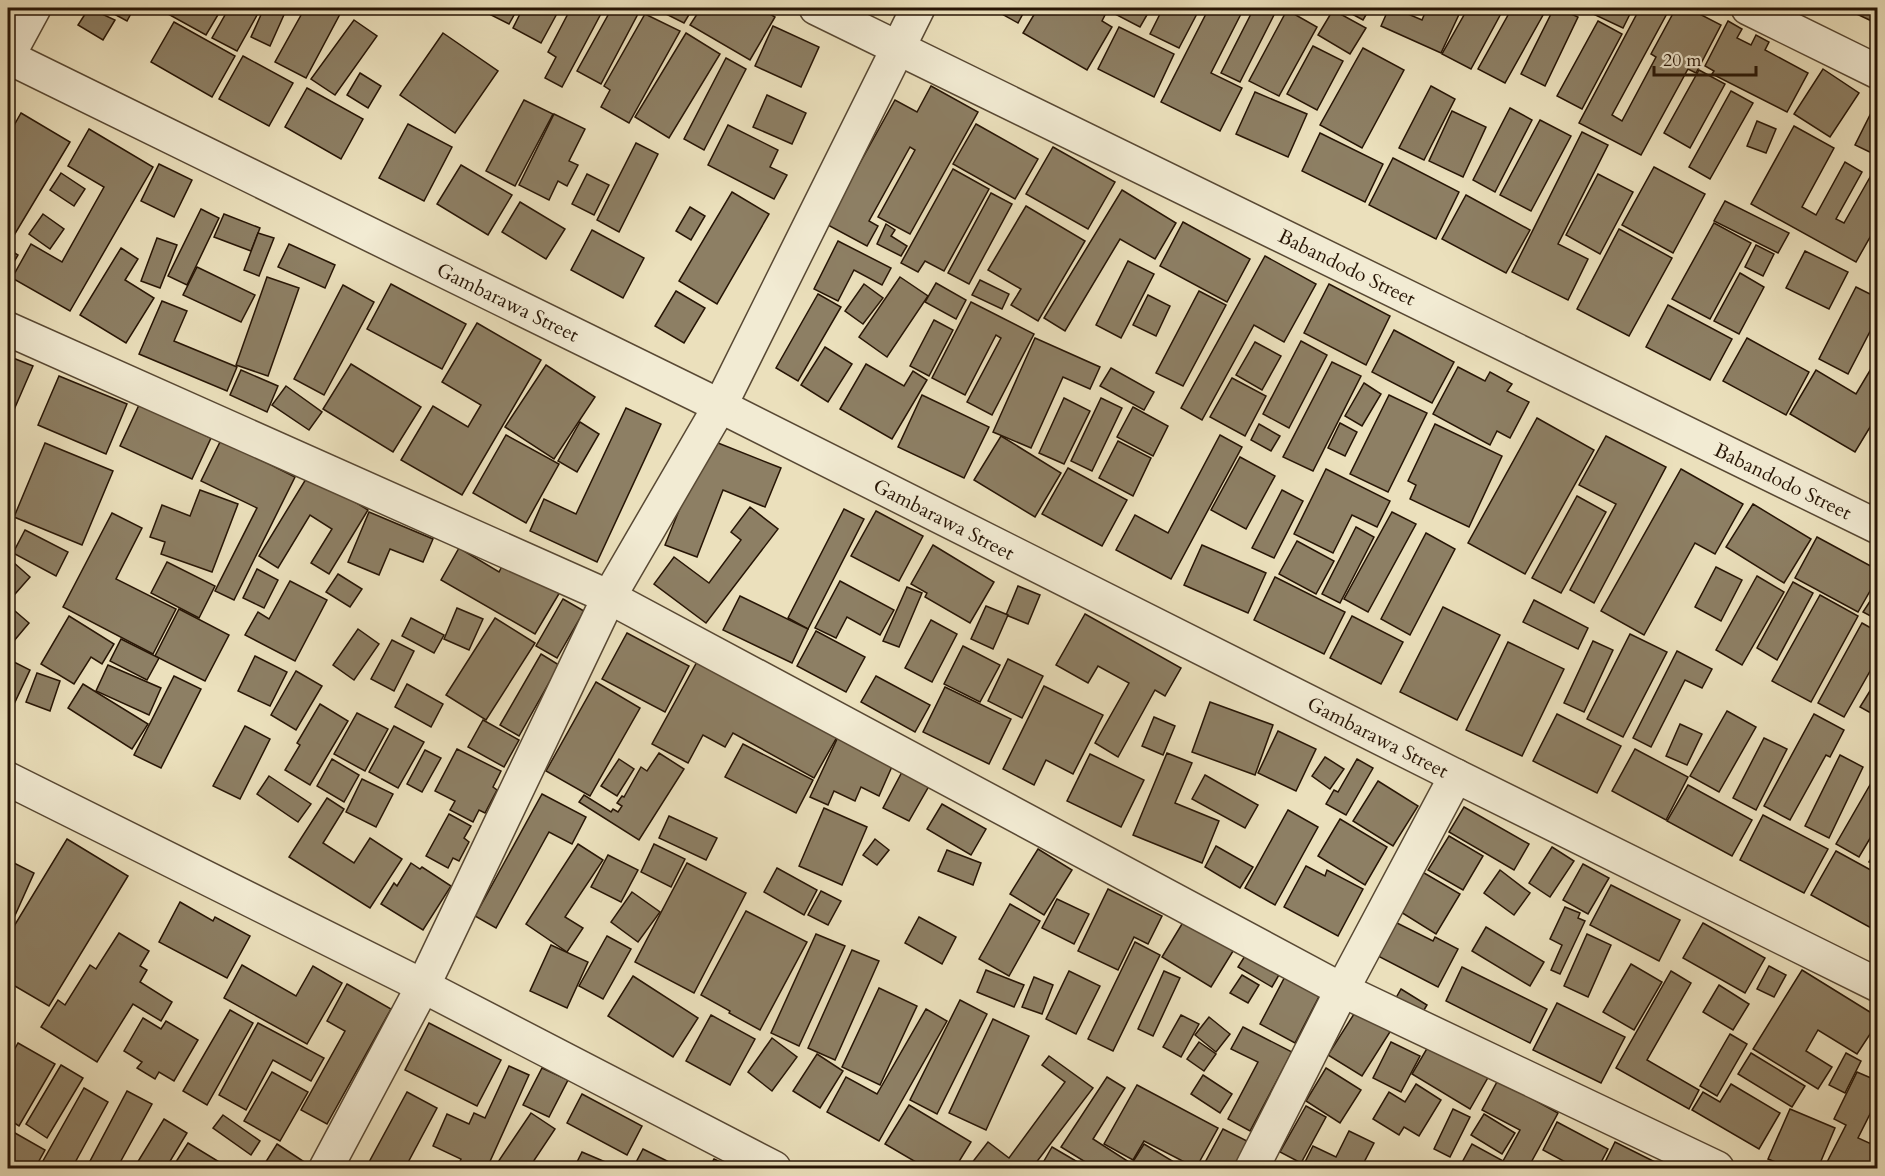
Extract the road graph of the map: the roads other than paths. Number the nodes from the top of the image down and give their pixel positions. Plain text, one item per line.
1 (34, 8) edge
2 (816, 8) edge
3 (918, 8) edge
4 (1748, 8) edge
5 (898, 48) junction
6 (8, 56) edge
7 (1878, 72) edge
8 (8, 329) edge
9 (720, 406) junction
10 (1878, 527) edge
11 (609, 597) junction
12 (1456, 776) junction
13 (8, 778) edge
14 (1878, 985) edge
15 (423, 986) junction
16 (1342, 990) junction
17 (327, 1168) edge
18 (774, 1168) edge
19 (1252, 1168) edge
20 (1718, 1168) edge

1 - 6 street
2 - 5 street, Babandodo Street
3 - 5 street
4 - 7 street
5 - 9 street
5 - 10 street, Babandodo Street
6 - 9 street, Gambarawa Street
8 - 11 street
9 - 11 street
9 - 12 street, Gambarawa Street
11 - 15 street
11 - 16 street
12 - 14 street, Gambarawa Street
12 - 16 street
13 - 15 street
15 - 17 street
15 - 18 street
16 - 19 street
16 - 20 street

